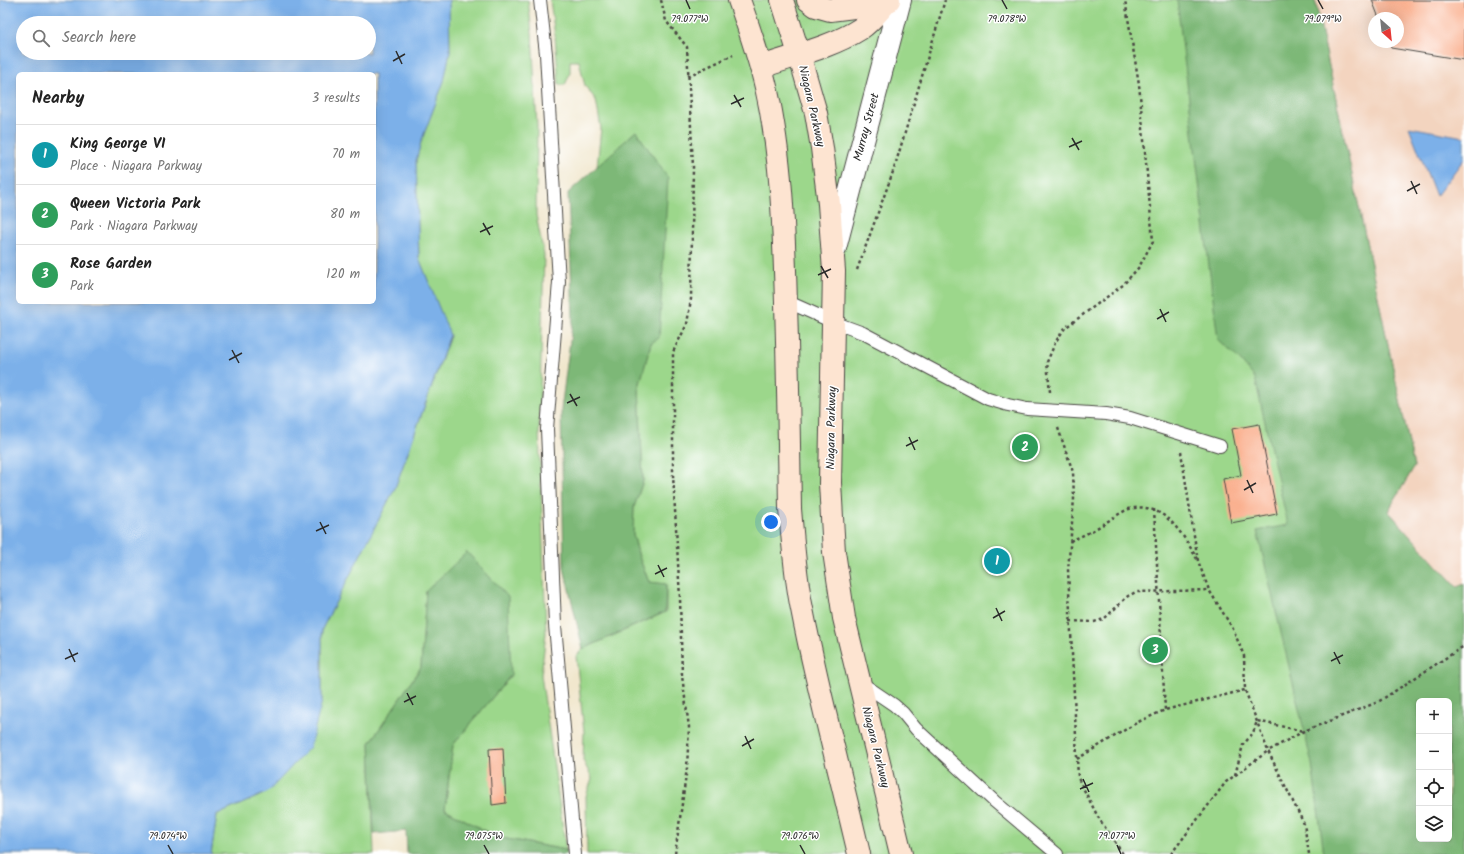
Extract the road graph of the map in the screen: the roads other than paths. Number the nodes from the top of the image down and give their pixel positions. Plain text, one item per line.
1 (540, 0) edge
2 (739, 0) edge
3 (782, 0) edge
4 (808, 0) edge
5 (892, 1) edge
6 (799, 54) junction
7 (761, 66) junction
8 (833, 255) junction
9 (786, 301) junction
10 (833, 322) junction
11 (1220, 446) dead end
12 (860, 682) junction
13 (575, 854) edge
14 (859, 854) edge
15 (901, 854) edge
16 (1057, 854) edge

1 - 13 lane
2 - 7 main road
3 - 6 main road, Niagara Parkway
4 - 5 main road
5 - 6 main road
5 - 8 street, Murray Street
6 - 7 main road
6 - 8 main road, Niagara Parkway
7 - 9 main road
8 - 10 main road, Niagara Parkway
9 - 10 lane
9 - 14 main road
10 - 11 lane
10 - 12 main road, Niagara Parkway
12 - 15 main road, Niagara Parkway
12 - 16 lane

